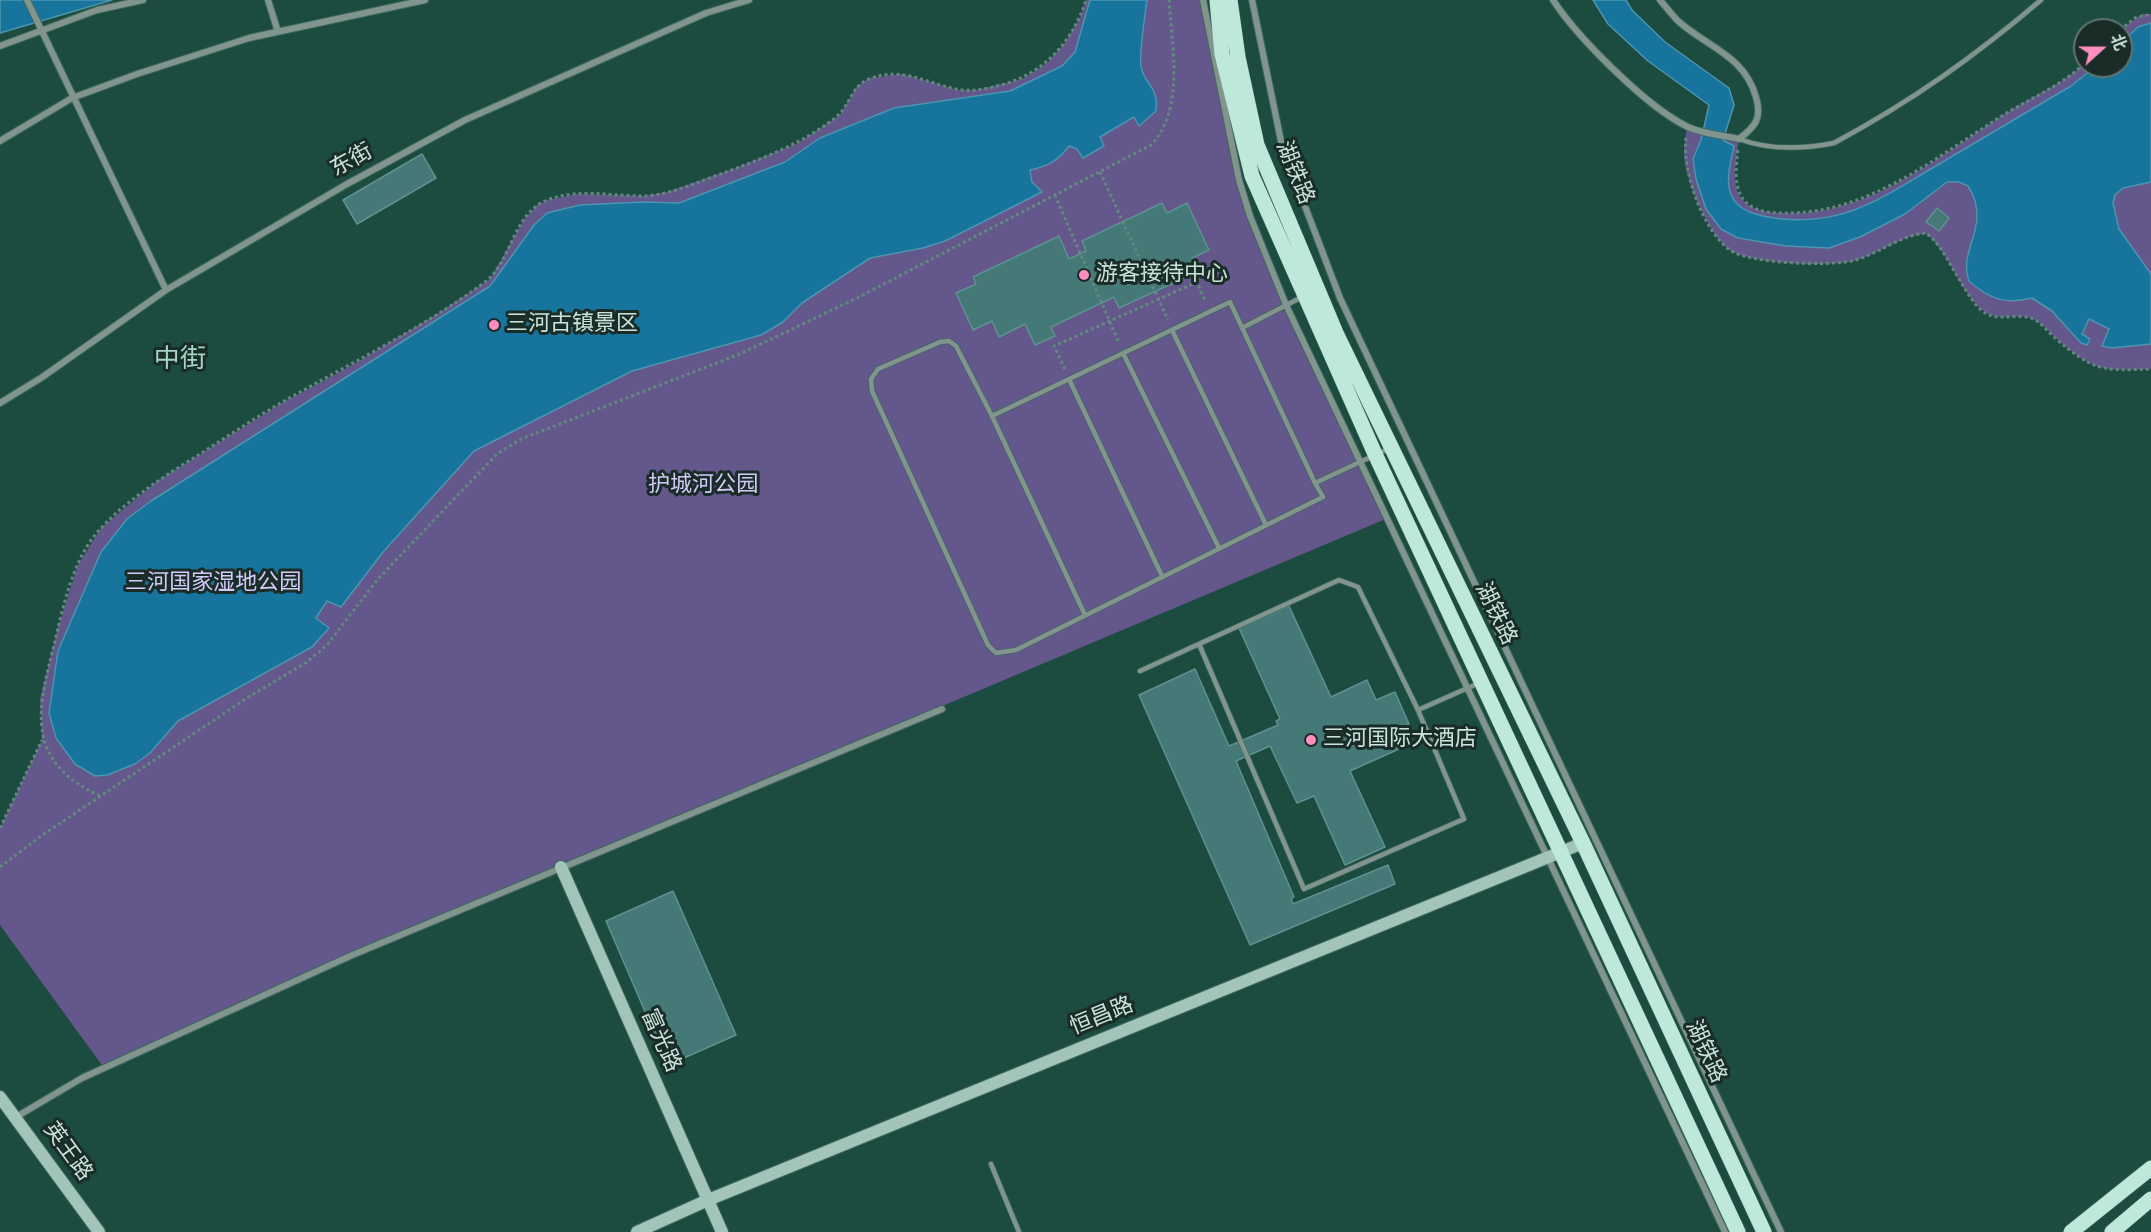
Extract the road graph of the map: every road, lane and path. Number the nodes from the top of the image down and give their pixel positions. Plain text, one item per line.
1 (27, 0) edge
2 (143, 0) edge
3 (268, 0) edge
4 (425, 0) edge
5 (749, 0) edge
6 (1086, 0) edge
7 (1169, 0) edge
8 (1203, 0) edge
9 (1217, 0) edge
10 (1230, 0) edge
11 (1252, 0) edge
12 (1553, 0) edge
13 (1660, 0) edge
14 (2041, 0) edge
15 (2151, 14) edge
16 (2133, 20) edge
17 (40, 30) junction
18 (278, 32) junction
19 (0, 46) edge
20 (2073, 74) edge
21 (72, 98) junction
22 (1687, 127) junction
23 (1739, 139) junction
24 (0, 141) edge
25 (1100, 172) junction
26 (1055, 195) junction
27 (166, 290) junction
28 (1311, 293) junction
29 (1159, 300) junction
30 (1286, 305) junction
31 (1210, 312) junction
32 (1110, 321) junction
33 (1242, 328) junction
34 (1172, 330) junction
35 (1124, 353) junction
36 (2151, 369) edge
37 (1070, 379) junction
38 (0, 403) edge
39 (992, 416) junction
40 (1390, 448) junction
41 (1376, 454) junction
42 (1361, 461) junction
43 (1315, 483) junction
44 (1266, 525) junction
45 (1219, 548) junction
46 (1162, 576) junction
47 (1085, 615) junction
48 (1199, 644) junction
49 (1140, 670) dead end
50 (1475, 685) junction
51 (942, 709) dead end
52 (1418, 710) junction
53 (42, 740) junction
54 (100, 796) junction
55 (0, 828) edge
56 (1583, 843) junction
57 (1555, 855) junction
58 (0, 867) edge
59 (561, 867) junction
60 (0, 1097) edge
61 (16, 1117) junction
62 (991, 1164) dead end
63 (2151, 1168) edge
64 (2151, 1199) edge
65 (708, 1200) junction
66 (99, 1232) edge
67 (637, 1232) edge
68 (722, 1232) edge
69 (1019, 1232) edge
70 (1725, 1232) edge
71 (1738, 1232) edge
72 (1764, 1232) edge
73 (1781, 1232) edge
74 (2071, 1232) edge
75 (2112, 1232) edge

1 - 17 street
2 - 17 street
3 - 18 street
4 - 18 street
5 - 27 street, 东街
6 - 53 path
7 - 25 path
8 - 30 street
9 - 28 main road, 湖铁路
10 - 28 main road, 湖铁路
11 - 73 street
12 - 22 street
13 - 23 street
14 - 23 lane
15 - 16 path
17 - 19 street
17 - 21 street
18 - 21 street
20 - 23 path
21 - 24 street
21 - 27 street
22 - 23 street
22 - 36 path
25 - 26 path
25 - 29 path
26 - 32 path
26 - 54 path
27 - 38 street, 东街
28 - 30 lane
28 - 40 main road, 湖铁路
28 - 41 main road, 湖铁路
29 - 31 path
29 - 32 path
29 - 34 path
30 - 33 lane
30 - 42 street
31 - 33 lane
31 - 34 lane
32 - 35 path
32 - 37 path
33 - 43 lane
34 - 35 lane
34 - 44 lane
35 - 37 lane
35 - 45 lane
37 - 39 lane
37 - 46 lane
39 - 47 lane
39 - 47 lane
40 - 41 lane
40 - 56 main road, 湖铁路
41 - 42 lane
41 - 50 main road, 湖铁路
42 - 43 lane
42 - 50 street
43 - 44 lane
44 - 45 lane
45 - 46 lane
46 - 47 lane
48 - 49 lane
48 - 52 lane
48 - 52 lane
50 - 52 lane
50 - 57 main road, 湖铁路
51 - 59 street
53 - 54 path
53 - 55 path
54 - 58 path
56 - 57 street, 恒昌路
56 - 72 main road, 湖铁路
57 - 65 street, 恒昌路
57 - 70 street
57 - 71 main road, 湖铁路
59 - 61 street
59 - 65 street, 富光路
60 - 61 street, 英王路
61 - 66 street, 英王路
62 - 69 lane
63 - 74 main road
64 - 75 main road
65 - 67 street, 恒昌路
65 - 68 street, 富光路

